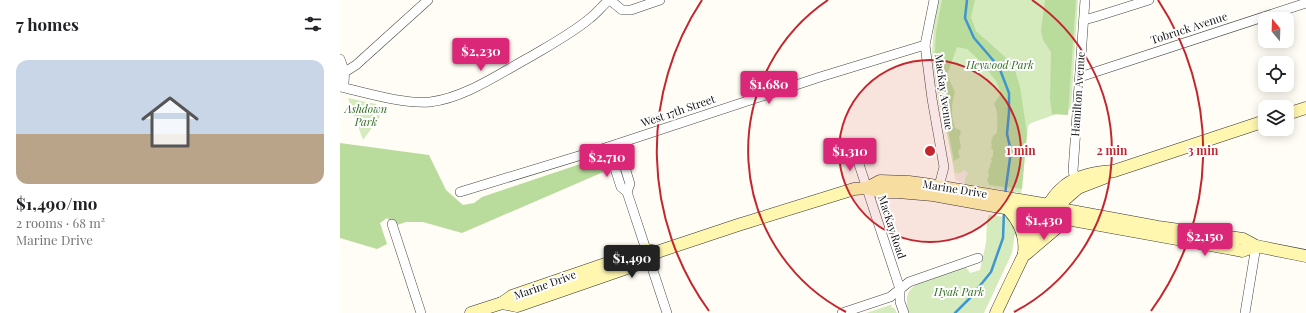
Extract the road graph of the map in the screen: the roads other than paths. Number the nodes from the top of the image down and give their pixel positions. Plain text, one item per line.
1 (428, 0) edge
2 (609, 0) edge
3 (660, 0) edge
4 (934, 0) edge
5 (1085, 0) edge
6 (1149, 0) edge
7 (1306, 3) edge
8 (1084, 20) junction
9 (926, 45) junction
10 (340, 59) edge
11 (345, 72) junction
12 (1080, 77) junction
13 (341, 87) edge
14 (1306, 108) edge
15 (1294, 112) edge
16 (1258, 123) edge
17 (618, 144) junction
18 (608, 147) junction
19 (854, 149) dead end
20 (1077, 184) junction
21 (939, 186) junction
22 (867, 188) junction
23 (460, 192) dead end
24 (628, 192) junction
25 (994, 201) junction
26 (1009, 204) junction
27 (1049, 209) junction
28 (1066, 220) junction
29 (392, 224) dead end
30 (1256, 246) junction
31 (651, 254) junction
32 (1023, 256) junction
33 (1306, 256) edge
34 (978, 258) dead end
35 (900, 289) junction
36 (421, 313) edge
37 (471, 313) edge
38 (667, 313) edge
39 (842, 313) edge
40 (904, 313) edge
41 (996, 313) edge
42 (1245, 313) edge

1 - 11 street
2 - 3 street
2 - 13 street
4 - 9 street, MacKay Avenue
5 - 8 street, Hamilton Avenue
6 - 8 street
7 - 12 street, Tobruck Avenue
8 - 12 street, Hamilton Avenue
9 - 17 street, West 17th Street
9 - 21 street, MacKay Avenue
10 - 11 street
11 - 13 street
12 - 20 street, Hamilton Avenue
14 - 15 main road
16 - 20 main road
17 - 18 street, West 17th Street
17 - 24 street
18 - 23 street, West 17th Street
18 - 24 street
19 - 22 street, MacKay Road
20 - 27 main road
21 - 22 main road, Marine Drive
21 - 25 main road, Marine Drive
22 - 25 main road, Marine Drive
22 - 31 main road, Marine Drive
22 - 35 street, MacKay Road
24 - 31 street
25 - 26 main road, Marine Drive
26 - 27 main road, Marine Drive
26 - 32 main road
27 - 28 main road, Marine Drive
27 - 30 main road, Marine Drive
27 - 32 main road
28 - 30 main road, Marine Drive
28 - 32 main road
29 - 36 street
30 - 33 main road, Marine Drive
30 - 42 street
31 - 37 main road, Marine Drive
31 - 38 street
32 - 41 main road
34 - 35 street
35 - 39 street
35 - 40 street, MacKay Road

